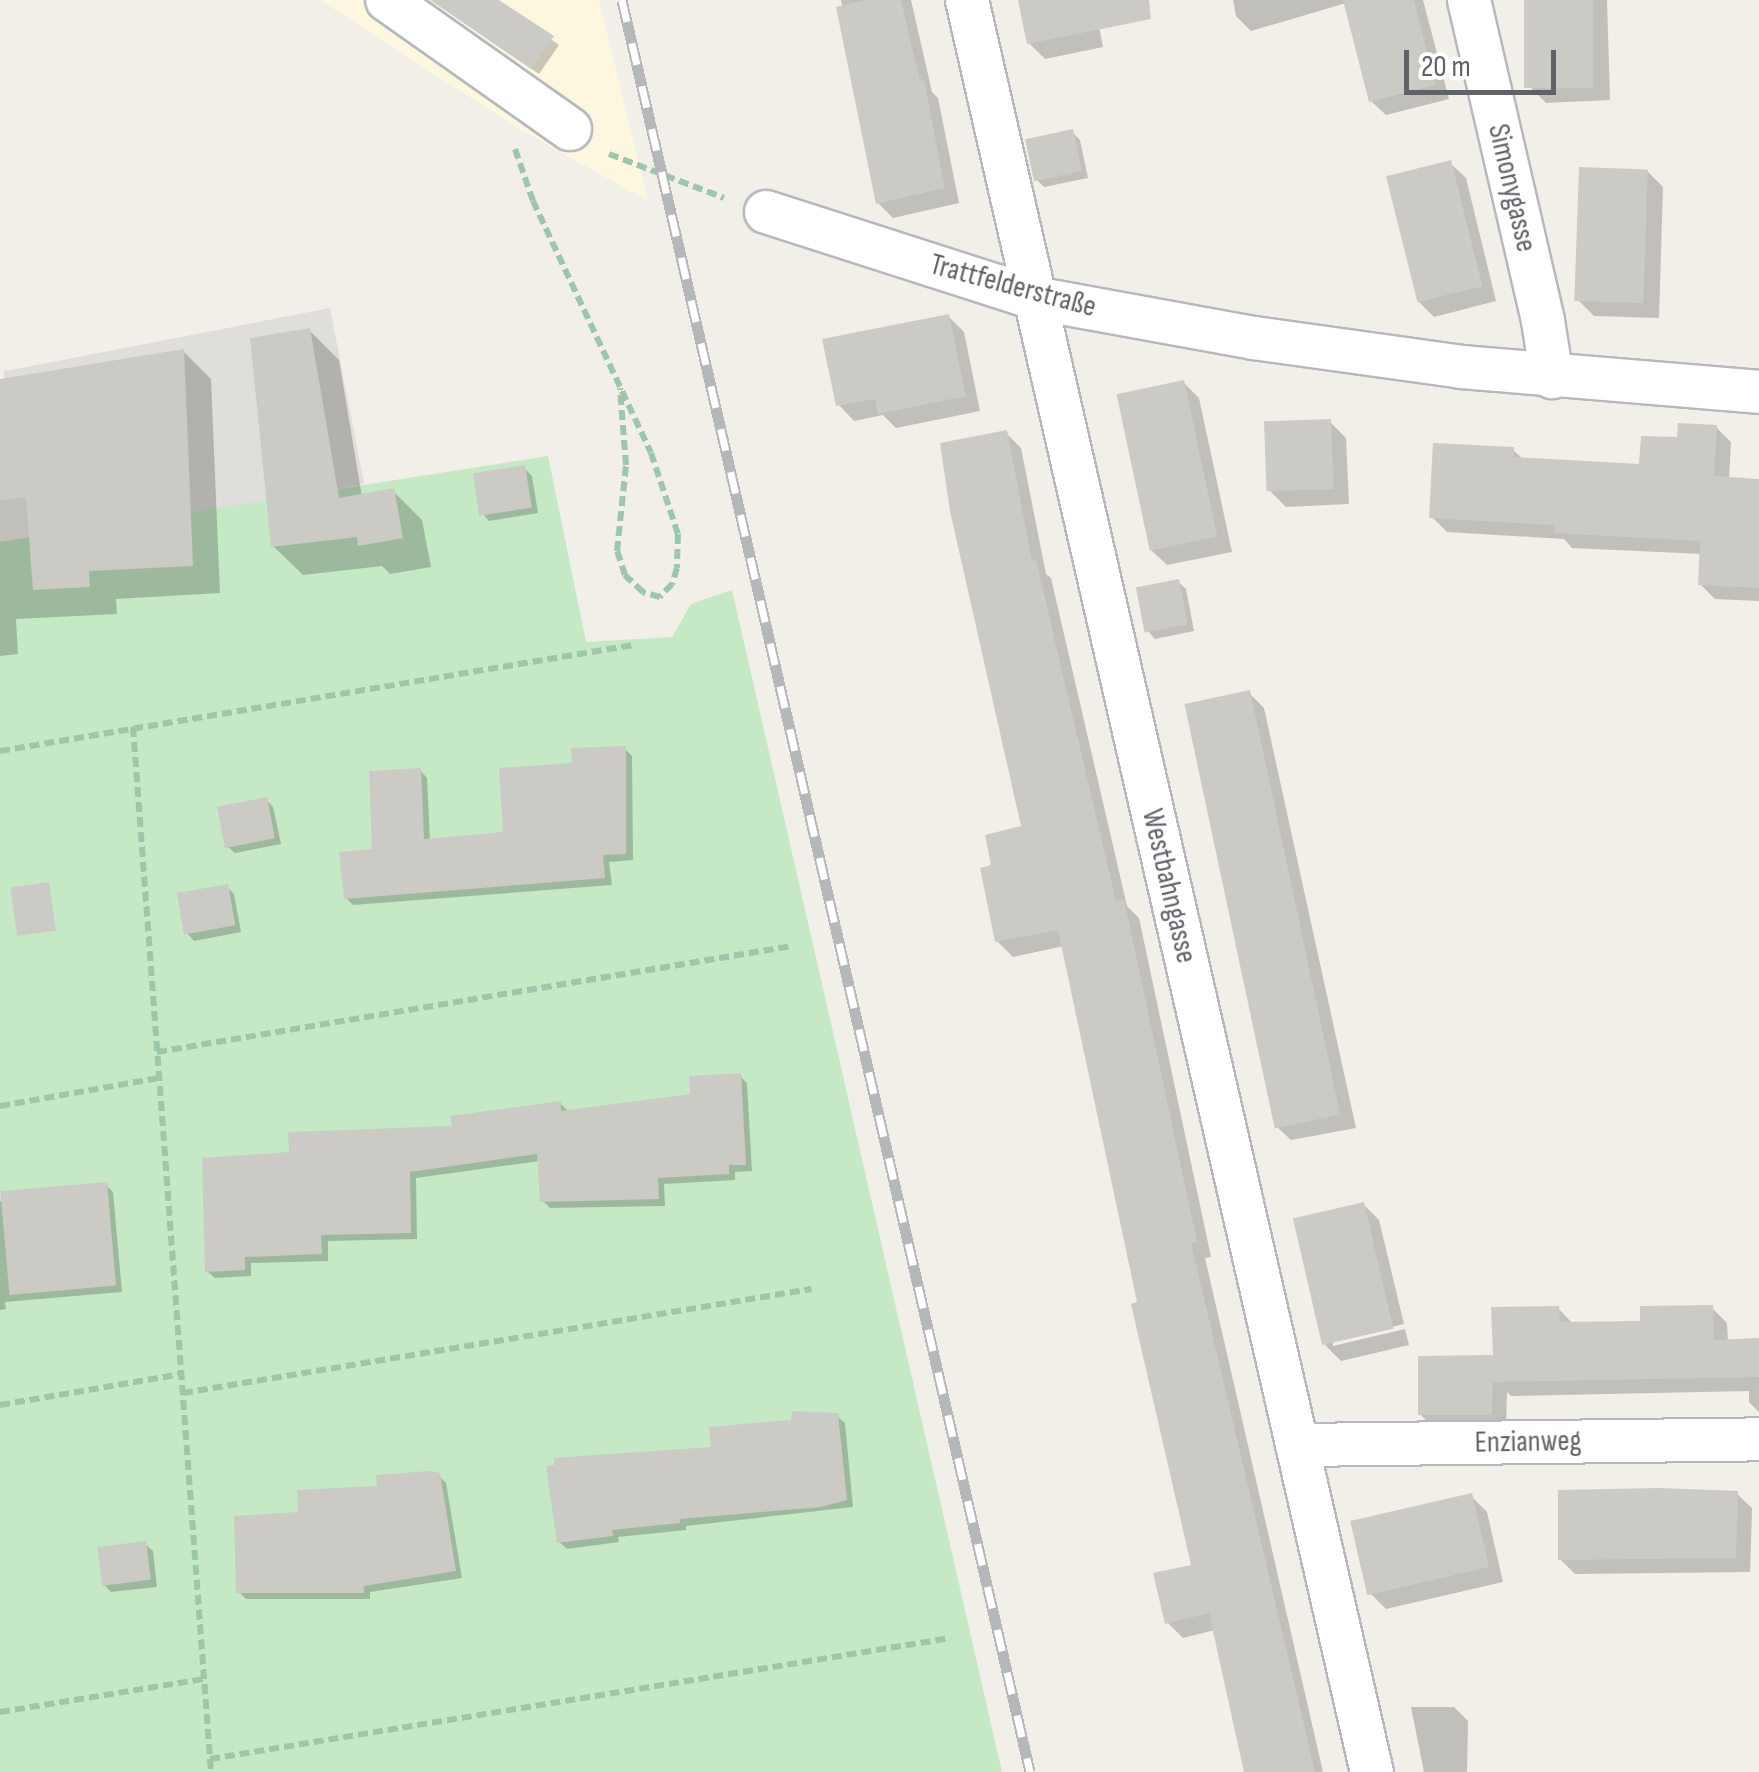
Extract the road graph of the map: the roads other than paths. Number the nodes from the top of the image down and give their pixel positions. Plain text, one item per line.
1 (387, 0) edge
2 (967, 0) edge
3 (1469, 0) edge
4 (570, 129) road end
5 (766, 212) road end
6 (1034, 298) junction
7 (1552, 377) junction
8 (1759, 392) edge
9 (1759, 1439) edge
10 (1297, 1446) junction
11 (1372, 1772) edge

1 - 4 street
2 - 6 street, Westbahngasse
3 - 7 street, Simonygasse
5 - 6 street, Trattfelderstraße
6 - 7 street, Trattfelderstraße
6 - 10 street, Westbahngasse
7 - 8 street, Trattfelderstraße
9 - 10 street, Enzianweg
10 - 11 street, Westbahngasse

